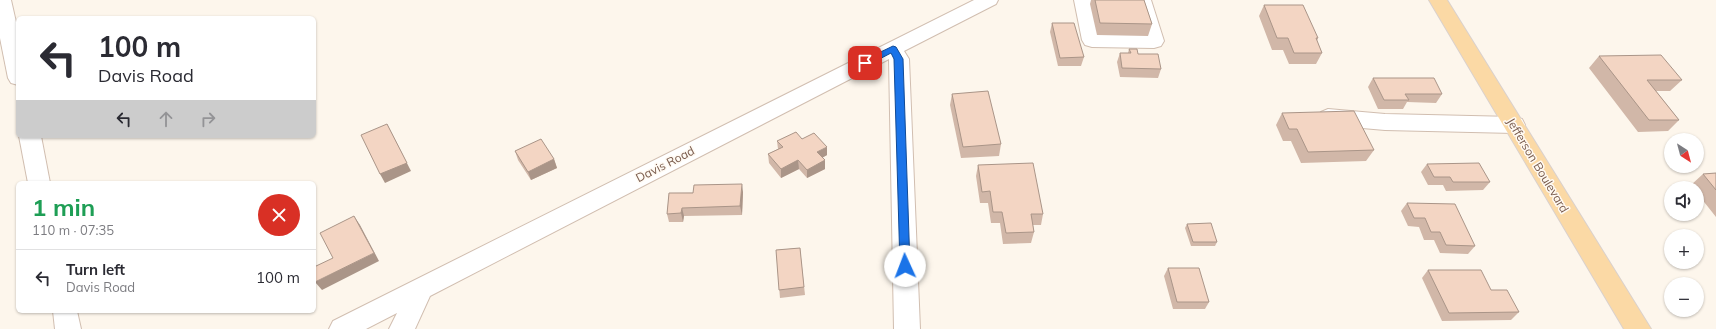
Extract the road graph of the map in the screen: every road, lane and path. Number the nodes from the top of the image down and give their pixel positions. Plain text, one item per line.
1 (2, 0) edge
2 (989, 0) edge
3 (1084, 0) edge
4 (1142, 0) edge
5 (1438, 0) edge
6 (893, 49) junction
7 (16, 68) edge
8 (1314, 115) edge
9 (1514, 125) junction
10 (30, 138) edge
11 (39, 181) edge
12 (422, 288) junction
13 (65, 313) edge
14 (68, 329) edge
15 (342, 329) edge
16 (402, 329) edge
17 (907, 329) edge
18 (1638, 329) edge

1 - 7 street
2 - 6 street, Davis Road
3 - 4 street
5 - 9 main road, Jefferson Boulevard
6 - 12 street, Davis Road
6 - 17 street
8 - 9 street
9 - 18 main road, Jefferson Boulevard
10 - 11 street
12 - 15 street, Davis Road
12 - 16 street
13 - 14 street

